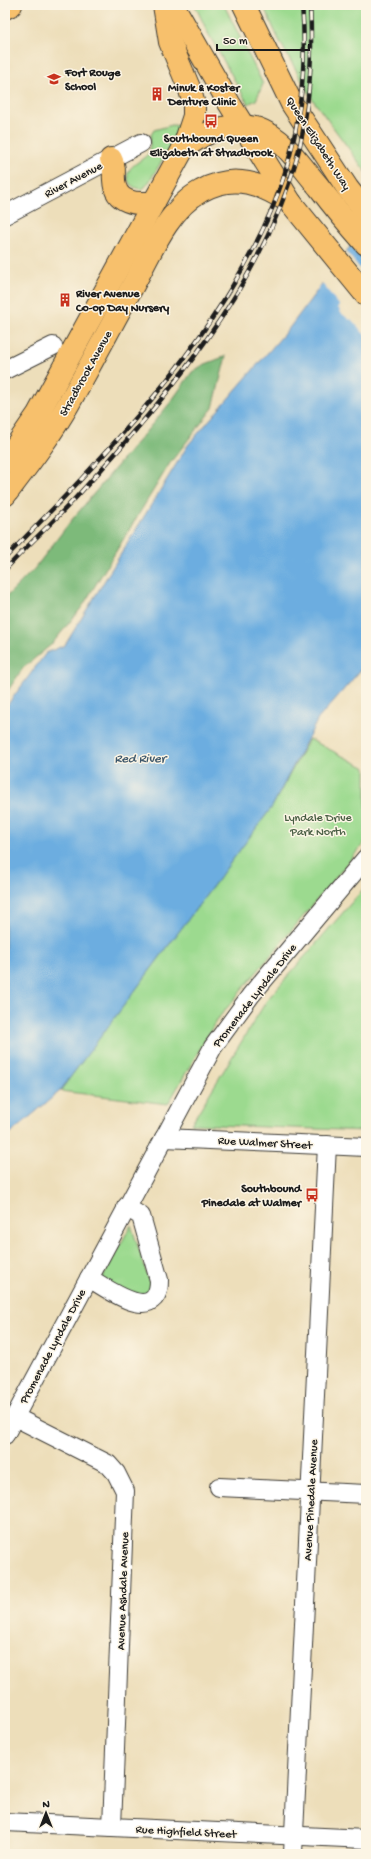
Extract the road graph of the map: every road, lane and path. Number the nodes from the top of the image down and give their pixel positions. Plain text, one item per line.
1 (11, 5) edge
2 (164, 5) edge
3 (173, 5) edge
4 (244, 5) edge
5 (5, 8) edge
6 (244, 127) junction
7 (141, 143) dead end
8 (184, 148) junction
9 (111, 159) junction
10 (154, 202) junction
11 (291, 203) junction
12 (366, 212) edge
13 (5, 215) edge
14 (366, 244) edge
15 (366, 295) edge
16 (53, 346) dead end
17 (5, 370) edge
18 (5, 462) edge
19 (5, 495) edge
20 (366, 858) edge
21 (164, 1138) junction
22 (327, 1145) junction
23 (366, 1147) edge
24 (126, 1207) junction
25 (89, 1278) junction
26 (15, 1417) junction
27 (5, 1435) edge
28 (219, 1487) dead end
29 (311, 1491) junction
30 (366, 1494) edge
31 (5, 1822) edge
32 (112, 1827) junction
33 (293, 1836) junction
34 (366, 1839) edge
35 (293, 1854) edge

1 - 5 main road
2 - 8 main road, Stradbrook Avenue
3 - 6 main road
4 - 12 main road, Queen Elizabeth Way
6 - 8 main road
6 - 11 main road
6 - 14 main road
7 - 9 street, River Avenue
8 - 10 main road, Stradbrook Avenue
9 - 10 main road
9 - 13 street, River Avenue
10 - 18 main road, Stradbrook Avenue
11 - 15 main road
11 - 19 main road, Stradbrook Avenue
16 - 17 street
20 - 21 street, Promenade Lyndale Drive
21 - 22 street, Rue Walmer Street
21 - 24 street, Promenade Lyndale Drive
22 - 23 street, Rue Walmer Street
22 - 29 street, Avenue Pinedale Avenue
24 - 25 street, Promenade Lyndale Drive
24 - 25 street, Promenade Lyndale Drive
25 - 26 street, Promenade Lyndale Drive
26 - 27 street, Promenade Lyndale Drive
26 - 32 street, Avenue Ashdale Avenue
28 - 29 street
29 - 30 street
29 - 33 street, Avenue Pinedale Avenue
31 - 32 street, Rue Highfield Street
32 - 33 street, Rue Highfield Street
33 - 34 street, Rue Highfield Street
33 - 35 street, Avenue Pinedale Avenue

